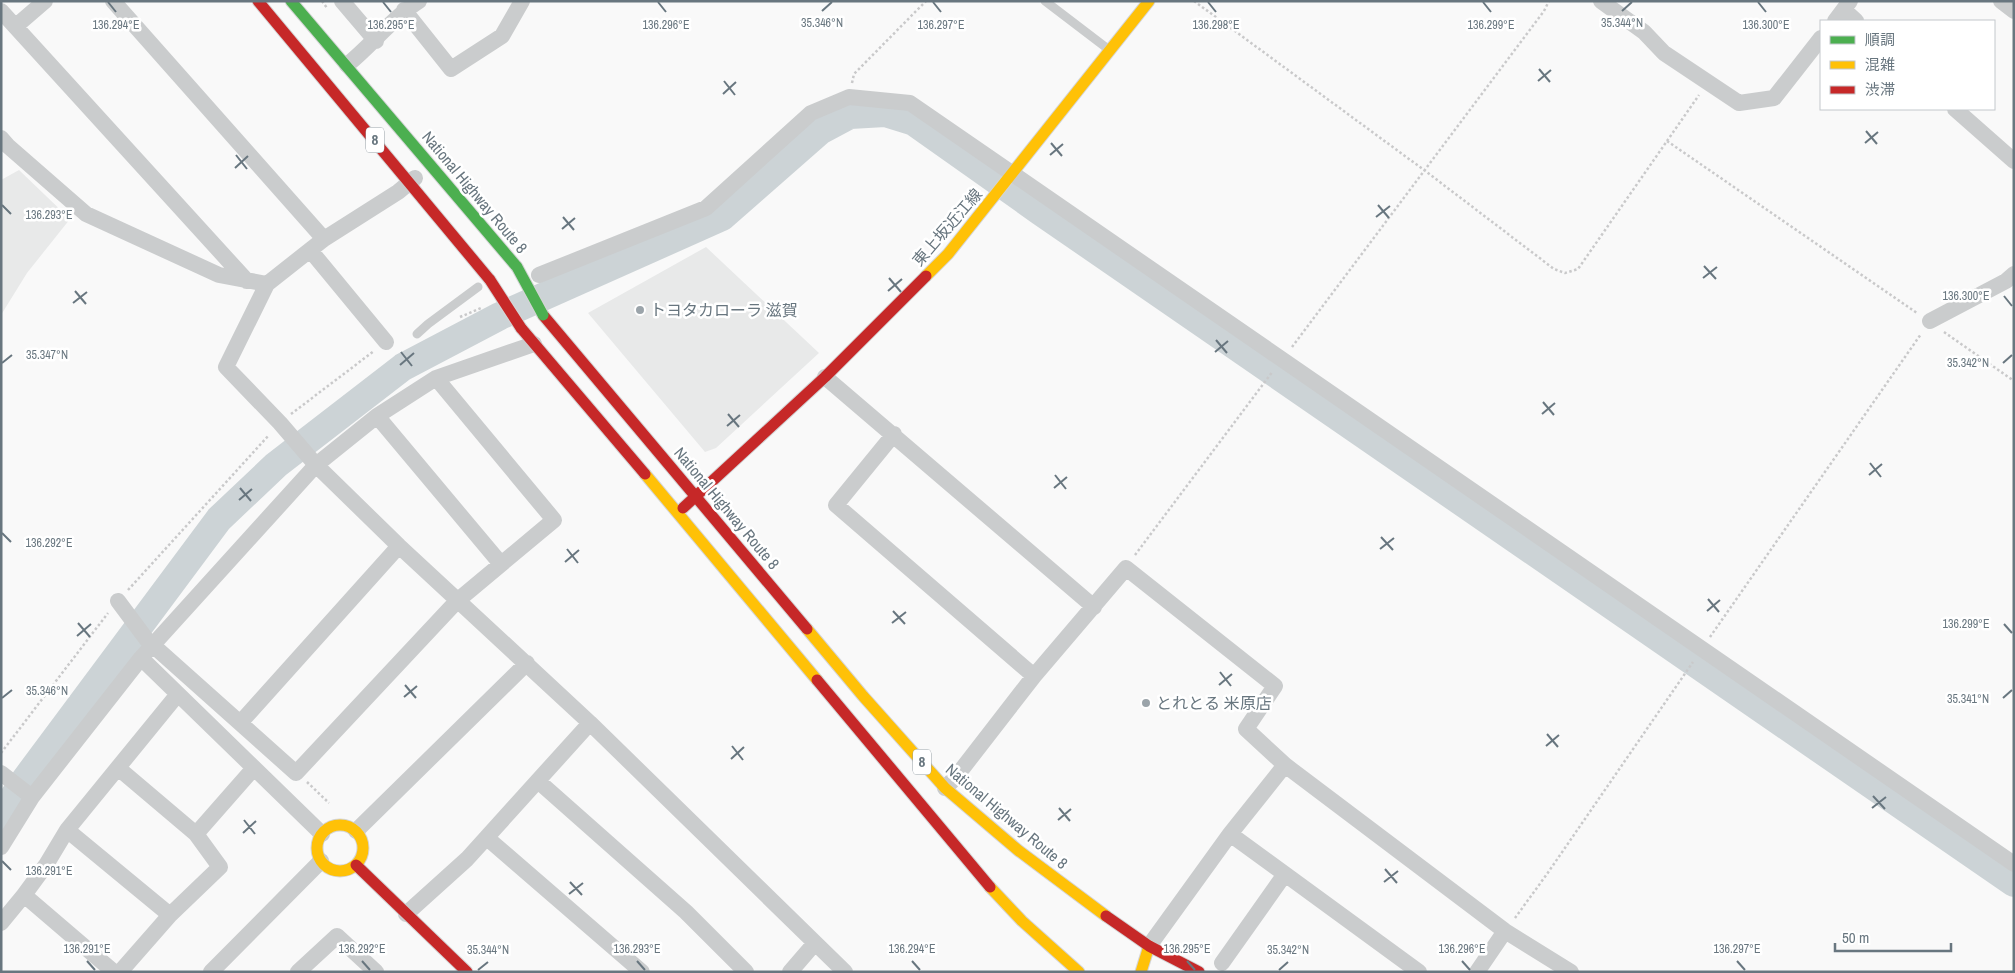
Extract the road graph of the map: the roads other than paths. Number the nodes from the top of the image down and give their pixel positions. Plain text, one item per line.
1 (45, 1) edge
2 (113, 1) edge
3 (258, 1) edge
4 (291, 1) edge
5 (342, 1) edge
6 (419, 1) edge
7 (522, 1) edge
8 (1045, 1) edge
9 (1149, 1) edge
10 (1601, 1) edge
11 (2001, 1) edge
12 (404, 10) junction
13 (1, 11) edge
14 (1843, 11) edge
15 (2014, 12) edge
16 (1855, 20) edge
17 (16, 26) junction
18 (1820, 39) edge
19 (376, 40) junction
20 (1110, 51) junction
21 (347, 65) junction
22 (1956, 110) edge
23 (3, 147) edge
24 (2014, 161) edge
25 (430, 164) junction
26 (1011, 176) junction
27 (410, 182) junction
28 (324, 239) junction
29 (310, 250) junction
30 (2014, 274) edge
31 (539, 275) dead end
32 (247, 281) junction
33 (267, 284) junction
34 (478, 287) dead end
35 (1930, 322) road end
36 (417, 334) dead end
37 (386, 342) road end
38 (534, 344) junction
39 (825, 377) junction
40 (436, 378) junction
41 (377, 416) junction
42 (894, 434) junction
43 (313, 462) junction
44 (696, 495) junction
45 (678, 512) junction
46 (399, 546) junction
47 (501, 564) junction
48 (458, 601) junction
49 (119, 604) road end
50 (1094, 607) junction
51 (150, 642) junction
52 (141, 658) junction
53 (527, 663) junction
54 (1034, 676) junction
55 (178, 694) junction
56 (240, 723) junction
57 (590, 723) junction
58 (1286, 765) junction
59 (118, 768) junction
60 (254, 768) junction
61 (1, 773) edge
62 (538, 780) junction
63 (945, 788) junction
64 (32, 798) junction
65 (68, 830) junction
66 (356, 831) junction
67 (196, 834) junction
68 (322, 834) junction
69 (1230, 834) junction
70 (487, 838) junction
71 (1, 846) edge
72 (321, 861) junction
73 (2014, 864) edge
74 (356, 865) junction
75 (1285, 874) junction
76 (24, 895) junction
77 (406, 914) junction
78 (170, 915) junction
79 (1, 923) edge
80 (1505, 931) junction
81 (814, 943) junction
82 (1149, 946) junction
83 (1222, 963) dead end
84 (114, 972) edge
85 (120, 972) edge
86 (211, 972) edge
87 (298, 972) edge
88 (376, 972) edge
89 (467, 972) edge
90 (642, 972) edge
91 (746, 972) edge
92 (790, 972) edge
93 (845, 972) edge
94 (1079, 972) edge
95 (1141, 972) edge
96 (1199, 972) edge
97 (1419, 972) edge
98 (1476, 972) edge
99 (1571, 972) edge

1 - 17 street
2 - 28 street
3 - 27 main road, 8
4 - 21 main road, National Highway Route 8 / 8
5 - 19 street
6 - 12 street
7 - 12 street
8 - 20 lane
9 - 20 main road, 東上坂近江線
10 - 18 street
11 - 15 street
12 - 19 street
13 - 17 street
14 - 16 street
17 - 32 street
19 - 21 street
20 - 26 main road, 東上坂近江線
21 - 25 main road, National Highway Route 8 / 8
22 - 24 street
23 - 32 street
25 - 27 street
25 - 44 main road, National Highway Route 8 / 8, bridge
26 - 31 street
26 - 39 main road, 東上坂近江線
26 - 73 street
27 - 28 street
27 - 38 main road, 8, bridge
28 - 29 street
29 - 33 street
29 - 37 street
30 - 35 street
32 - 33 street
33 - 43 street
34 - 36 lane
38 - 40 street
38 - 45 main road, 8
39 - 42 street
39 - 44 main road, 東上坂近江線
40 - 41 street
40 - 47 street
41 - 43 street
41 - 47 street
42 - 50 street
42 - 54 street
43 - 46 street
43 - 51 street
44 - 45 main road, 東上坂近江線
44 - 63 main road, National Highway Route 8 / 8
45 - 94 main road, 8
46 - 48 street
46 - 56 street
47 - 48 street
48 - 53 street
48 - 56 street
49 - 51 street
50 - 54 street
50 - 58 street
51 - 52 street
51 - 56 street
52 - 55 street
52 - 64 street
53 - 57 street
53 - 66 street
54 - 63 street
55 - 59 street
55 - 60 street
57 - 62 street
57 - 81 street
58 - 69 street
58 - 80 street
59 - 65 street
59 - 67 street
60 - 67 street
60 - 68 street
61 - 64 street
62 - 70 street
62 - 91 street
63 - 82 main road, National Highway Route 8 / 8
64 - 71 street
65 - 76 street
65 - 78 street
66 - 68 main road
66 - 74 main road
67 - 78 street
68 - 72 main road
69 - 75 street
69 - 82 street
70 - 77 street
70 - 90 street
72 - 74 main road
72 - 86 street
74 - 77 main road
75 - 83 street
75 - 97 street
76 - 79 street
76 - 84 street
77 - 89 main road
78 - 85 street
80 - 98 street
80 - 99 street
81 - 92 street
81 - 93 street
82 - 95 main road
82 - 96 main road, National Highway Route 8 / 8
87 - 88 street

